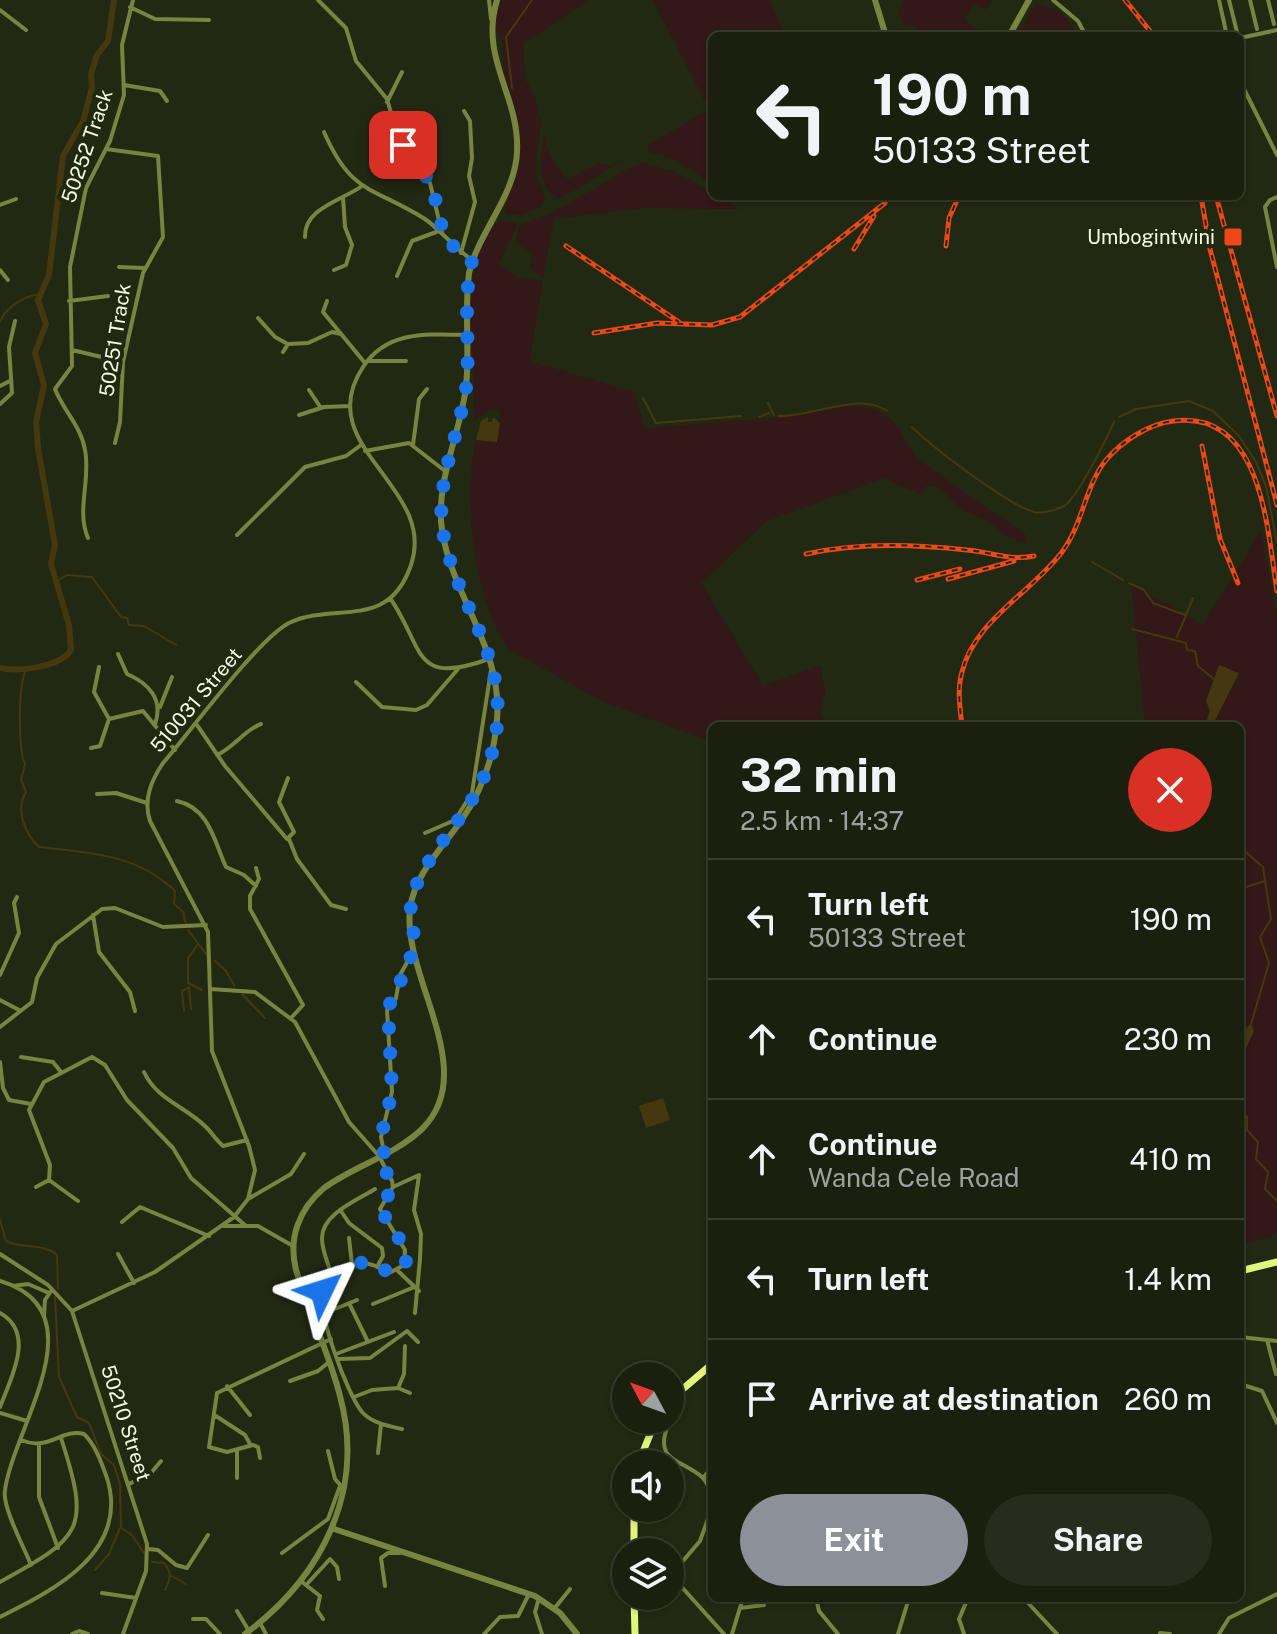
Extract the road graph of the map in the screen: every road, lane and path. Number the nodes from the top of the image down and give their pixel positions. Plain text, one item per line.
1 (133, 0) edge
2 (318, 0) edge
3 (489, 0) edge
4 (497, 0) edge
5 (875, 0) edge
6 (1029, 0) edge
7 (1053, 0) edge
8 (1219, 0) edge
9 (1229, 0) edge
10 (1250, 0) edge
11 (1268, 0) edge
12 (130, 7) junction
13 (0, 10) edge
14 (491, 19) junction
15 (209, 20) dead end
16 (1257, 29) dead end
17 (1276, 29) edge
18 (26, 30) dead end
19 (885, 32) edge
20 (1011, 32) edge
21 (1083, 32) edge
22 (1226, 32) edge
23 (1238, 32) edge
24 (1244, 34) edge
25 (402, 72) dead end
26 (124, 85) junction
27 (1244, 89) edge
28 (167, 101) dead end
29 (387, 102) junction
30 (464, 111) dead end
31 (324, 132) dead end
32 (106, 149) junction
33 (1277, 155) edge
34 (362, 186) junction
35 (343, 197) junction
36 (1276, 197) edge
37 (16, 199) dead end
38 (0, 205) edge
39 (440, 232) junction
40 (305, 237) dead end
41 (461, 253) junction
42 (472, 261) junction
43 (119, 267) dead end
44 (1277, 267) edge
45 (144, 268) junction
46 (0, 270) edge
47 (334, 270) dead end
48 (397, 276) dead end
49 (8, 280) dead end
50 (108, 296) dead end
51 (69, 301) junction
52 (327, 301) dead end
53 (258, 318) dead end
54 (15, 321) dead end
55 (343, 335) junction
56 (467, 335) junction
57 (289, 343) junction
58 (72, 350) junction
59 (283, 352) dead end
60 (406, 361) dead end
61 (123, 362) junction
62 (366, 362) junction
63 (10, 381) junction
64 (0, 386) edge
65 (427, 389) dead end
66 (309, 390) dead end
67 (0, 404) edge
68 (350, 406) junction
69 (321, 408) junction
70 (299, 415) dead end
71 (115, 443) dead end
72 (361, 445) junction
73 (413, 445) junction
74 (365, 451) junction
75 (446, 473) junction
76 (237, 535) dead end
77 (88, 538) dead end
78 (390, 598) junction
79 (118, 654) dead end
80 (490, 659) junction
81 (99, 667) dead end
82 (458, 669) junction
83 (172, 677) dead end
84 (356, 682) dead end
85 (158, 709) junction
86 (109, 719) junction
87 (155, 724) junction
88 (261, 724) dead end
89 (197, 725) junction
90 (91, 748) dead end
91 (175, 750) junction
92 (217, 755) junction
93 (288, 778) dead end
94 (97, 794) dead end
95 (177, 801) dead end
96 (147, 803) junction
97 (425, 833) dead end
98 (289, 839) junction
99 (256, 868) dead end
100 (256, 886) junction
101 (17, 897) dead end
102 (346, 909) dead end
103 (93, 915) junction
104 (206, 925) junction
105 (414, 950) junction
106 (0, 975) edge
107 (210, 989) junction
108 (0, 1000) edge
109 (19, 1010) junction
110 (135, 1011) dead end
111 (291, 1018) junction
112 (0, 1027) edge
113 (21, 1057) dead end
114 (0, 1062) edge
115 (61, 1072) junction
116 (144, 1072) dead end
117 (31, 1104) junction
118 (247, 1140) junction
119 (304, 1154) dead end
120 (382, 1155) junction
121 (49, 1180) junction
122 (36, 1187) dead end
123 (393, 1187) junction
124 (375, 1189) dead end
125 (248, 1199) junction
126 (78, 1201) dead end
127 (340, 1211) junction
128 (234, 1217) junction
129 (122, 1222) dead end
130 (223, 1226) junction
131 (246, 1226) junction
132 (209, 1236) junction
133 (349, 1238) dead end
134 (293, 1246) junction
135 (0, 1254) edge
136 (118, 1254) dead end
137 (1277, 1262) edge
138 (352, 1265) junction
139 (377, 1267) junction
140 (397, 1270) junction
141 (1244, 1270) edge
142 (332, 1277) junction
143 (0, 1281) edge
144 (134, 1283) junction
145 (13, 1286) junction
146 (412, 1288) junction
147 (50, 1291) junction
148 (419, 1291) junction
149 (357, 1300) dead end
150 (349, 1303) junction
151 (373, 1304) dead end
152 (72, 1311) junction
153 (0, 1313) edge
154 (325, 1313) junction
155 (415, 1313) dead end
156 (44, 1319) junction
157 (394, 1332) dead end
158 (1244, 1337) edge
159 (331, 1339) junction
160 (1267, 1340) junction
161 (1277, 1341) edge
162 (368, 1342) junction
163 (418, 1342) dead end
164 (322, 1343) junction
165 (405, 1346) dead end
166 (337, 1356) junction
167 (329, 1362) junction
168 (708, 1367) edge
169 (1276, 1374) edge
170 (290, 1381) dead end
171 (1244, 1384) edge
172 (227, 1386) junction
173 (398, 1388) junction
174 (684, 1388) edge
175 (410, 1393) dead end
176 (354, 1397) junction
177 (0, 1410) edge
178 (215, 1415) junction
179 (250, 1415) dead end
180 (27, 1421) junction
181 (1277, 1423) edge
182 (381, 1424) junction
183 (402, 1429) dead end
184 (61, 1438) junction
185 (21, 1440) junction
186 (250, 1444) junction
187 (39, 1446) junction
188 (237, 1450) junction
189 (328, 1451) dead end
190 (378, 1453) dead end
191 (260, 1458) dead end
192 (161, 1461) dead end
193 (684, 1468) edge
194 (708, 1472) edge
195 (237, 1478) dead end
196 (703, 1478) junction
197 (129, 1484) junction
198 (342, 1487) junction
199 (708, 1488) edge
200 (708, 1519) edge
201 (334, 1529) junction
202 (208, 1535) dead end
203 (58, 1549) junction
204 (148, 1549) junction
205 (405, 1552) junction
206 (282, 1553) dead end
207 (684, 1559) edge
208 (31, 1565) junction
209 (339, 1579) dead end
210 (0, 1582) edge
211 (305, 1583) junction
212 (385, 1586) dead end
213 (570, 1589) dead end
214 (684, 1589) edge
215 (102, 1593) dead end
216 (529, 1594) junction
217 (1277, 1594) edge
218 (136, 1598) junction
219 (539, 1598) junction
220 (742, 1602) edge
221 (817, 1602) edge
222 (908, 1602) edge
223 (966, 1602) edge
224 (1028, 1603) dead end
225 (764, 1605) dead end
226 (740, 1608) junction
227 (554, 1609) junction
228 (634, 1610) edge
229 (237, 1611) dead end
230 (0, 1617) edge
231 (193, 1619) dead end
232 (323, 1619) dead end
233 (260, 1623) junction
234 (86, 1632) edge
235 (247, 1633) edge
236 (1160, 1633) edge
237 (72, 1634) edge
238 (123, 1634) edge
239 (220, 1634) edge
240 (266, 1634) edge
241 (484, 1634) edge
242 (542, 1634) edge
243 (577, 1634) edge
244 (635, 1634) edge
245 (724, 1634) edge
246 (732, 1634) edge
247 (838, 1634) edge
248 (898, 1634) edge
249 (964, 1634) edge
250 (1057, 1634) edge
251 (1170, 1634) edge
252 (1219, 1634) edge

1 - 12 street, 50252 Track
2 - 29 street
3 - 14 street
4 - 14 street
5 - 19 street
6 - 20 street
7 - 21 street
8 - 22 street
9 - 23 street
10 - 16 street
11 - 17 street
12 - 15 street
12 - 26 street, 50252 Track
13 - 18 street
14 - 42 street
17 - 24 street
25 - 29 street
26 - 28 street
26 - 32 street, 50252 Track
27 - 33 street
29 - 39 street
30 - 41 street
31 - 34 street
32 - 45 street, 50251 Track
32 - 51 street, 50252 Track
34 - 35 street
34 - 39 street
35 - 40 street
35 - 47 street
36 - 44 street
37 - 38 street
39 - 41 street
39 - 48 street
41 - 42 street
42 - 56 street
43 - 45 street
45 - 61 street, 50251 Track
46 - 49 street
50 - 51 street
51 - 58 street, 50252 Track
52 - 55 street
53 - 57 street
54 - 63 street
55 - 57 street
55 - 62 street
56 - 62 street
56 - 75 street
57 - 59 street
58 - 61 street
58 - 77 street, 50252 Track
60 - 62 street
61 - 71 street, 50251 Track
62 - 68 street
63 - 64 street
63 - 67 street
65 - 73 street
66 - 69 street
68 - 69 street
68 - 72 street
69 - 70 street
72 - 74 street
72 - 76 street
73 - 74 street
73 - 75 street
74 - 78 street
75 - 80 street
78 - 82 street
78 - 89 street, 510031 Street
79 - 85 street
80 - 82 street
80 - 97 street
80 - 105 street
81 - 86 street
82 - 84 street
83 - 85 street
85 - 87 street
86 - 87 street
86 - 90 street
87 - 91 street
88 - 92 street
89 - 91 street, 510031 Street
89 - 92 street
91 - 96 street, 510031 Street
92 - 98 street
93 - 98 street
94 - 96 street
95 - 100 street
96 - 104 street
98 - 102 street
99 - 100 street
100 - 111 street
101 - 106 street
103 - 104 street
103 - 109 street
103 - 110 street
104 - 107 street
105 - 120 street
105 - 120 street
107 - 111 street
107 - 118 street
108 - 109 street
109 - 112 street
111 - 120 street
113 - 115 street
114 - 117 street
115 - 117 street
115 - 128 street
116 - 118 street
117 - 121 street
118 - 125 street
119 - 125 street
120 - 123 street
120 - 134 street
121 - 122 street
121 - 126 street
123 - 140 street
123 - 148 street
124 - 127 street
125 - 128 street
127 - 139 street
127 - 142 street
128 - 130 street
128 - 131 street
129 - 132 street
130 - 131 street
130 - 132 street
131 - 134 street
132 - 144 street
133 - 138 street
134 - 164 street
135 - 147 street, 50210 Street
136 - 144 street
137 - 141 main road
138 - 139 street
138 - 142 street
139 - 140 street
140 - 146 street
142 - 154 street
143 - 145 street
144 - 152 street
145 - 147 street
145 - 156 street
146 - 148 street
146 - 151 street
147 - 152 street, 50210 Street
147 - 156 street
148 - 155 street
149 - 150 street
150 - 154 street
150 - 162 street
152 - 197 street, 50210 Street
153 - 177 street
154 - 159 street
156 - 180 street
157 - 162 street
158 - 160 street
159 - 164 street
159 - 166 street
160 - 161 street
160 - 169 street
162 - 166 street
163 - 166 street
164 - 167 street
164 - 172 street
165 - 173 street
166 - 176 street
167 - 170 street
167 - 198 street
168 - 174 main road
171 - 181 street
172 - 178 street
172 - 179 street
173 - 175 street
173 - 176 street
176 - 182 street
177 - 180 street
178 - 186 street
178 - 188 street
180 - 185 street
182 - 183 street
182 - 190 street
184 - 187 street
184 - 203 street
184 - 230 street
185 - 187 street
185 - 208 street
186 - 188 street
186 - 191 street
187 - 203 street
188 - 195 street
189 - 198 street
192 - 197 street
193 - 196 street
194 - 196 street
196 - 199 street
197 - 204 street, 50210 Street
198 - 201 street
198 - 206 street
200 - 207 street
201 - 205 street
201 - 211 street
202 - 204 street
203 - 208 street
204 - 218 street, 50210 Street
205 - 212 street
205 - 216 street
208 - 210 street
209 - 211 street
211 - 232 street
211 - 233 street
213 - 227 street
214 - 245 street
215 - 218 street
216 - 219 street
216 - 241 street
217 - 252 street
218 - 238 street, 50210 Street
219 - 227 street
219 - 242 street
220 - 226 street
221 - 247 street
222 - 248 street
223 - 249 street
224 - 250 street
225 - 226 street
226 - 246 street
227 - 243 street
228 - 244 main road
229 - 235 street
231 - 239 street
233 - 235 street
233 - 240 street
234 - 237 street
236 - 251 street

